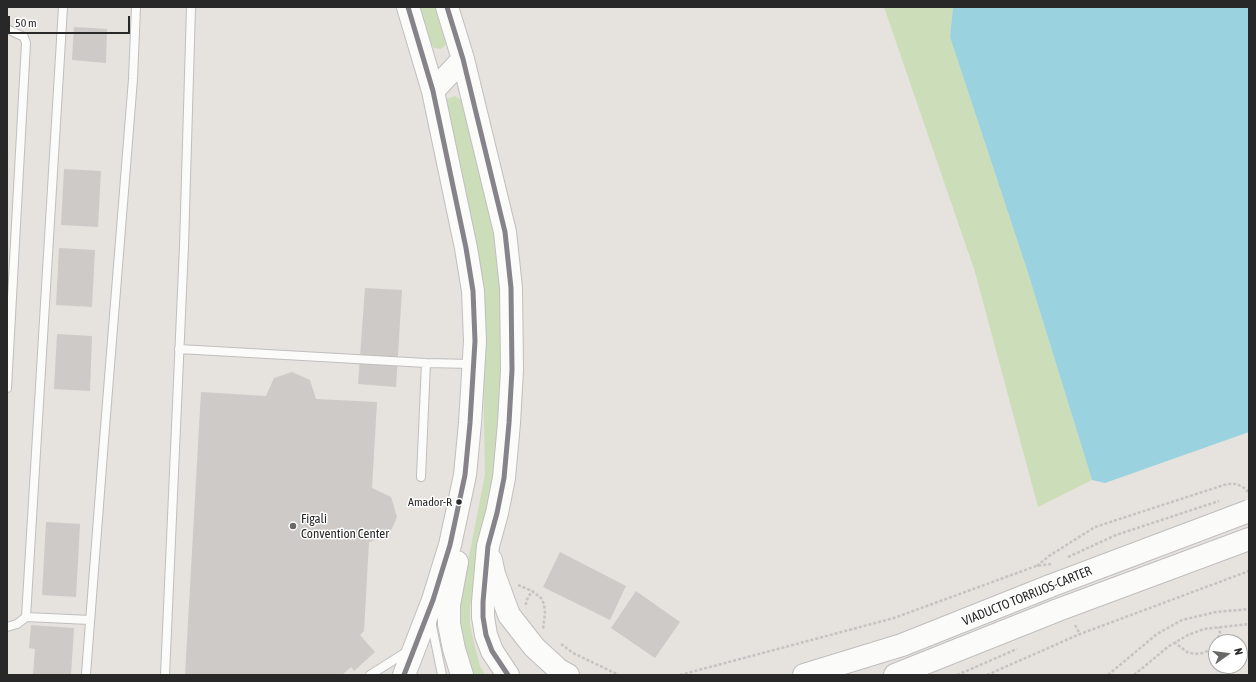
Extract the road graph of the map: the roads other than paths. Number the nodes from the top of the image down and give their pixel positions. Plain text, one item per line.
1 (64, 7) edge
2 (136, 7) edge
3 (191, 7) edge
4 (408, 7) edge
5 (448, 7) edge
6 (7, 29) edge
7 (463, 59) junction
8 (433, 91) junction
9 (179, 350) junction
10 (426, 363) junction
11 (475, 364) junction
12 (7, 388) edge
13 (420, 477) dead end
14 (1249, 511) edge
15 (453, 529) junction
16 (1249, 539) edge
17 (488, 546) junction
18 (433, 600) junction
19 (26, 617) junction
20 (90, 620) junction
21 (7, 626) edge
22 (417, 645) junction
23 (86, 674) edge
24 (165, 675) edge
25 (370, 675) edge
26 (404, 675) edge
27 (442, 675) edge
28 (462, 675) edge
29 (508, 675) edge
30 (568, 675) edge
31 (804, 675) edge
32 (895, 675) edge

1 - 19 lane
2 - 20 lane
3 - 9 lane
4 - 8 main road
5 - 7 main road
6 - 12 lane
7 - 8 main road
7 - 17 main road
8 - 11 main road
9 - 10 lane
9 - 24 lane
10 - 11 lane
10 - 13 lane
11 - 15 main road
14 - 31 main road, VIADUCTO TORRIJOS-CARTER, bridge
15 - 18 main road
15 - 28 main road
16 - 32 main road, VIADUCTO TORRIJOS-CARTER
17 - 29 main road
17 - 30 main road
18 - 22 main road
18 - 27 lane
19 - 20 lane
19 - 21 lane
20 - 23 lane
22 - 25 lane
22 - 26 main road

